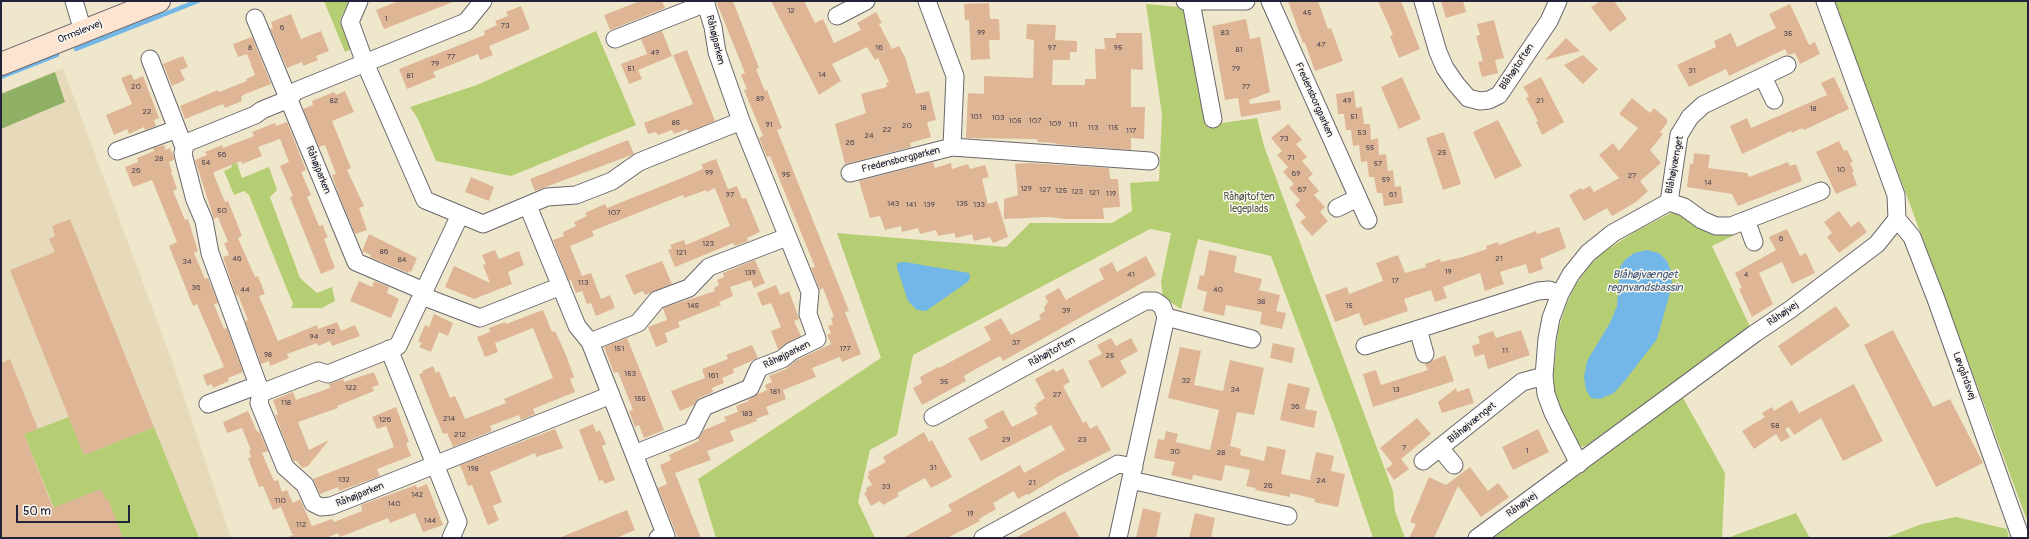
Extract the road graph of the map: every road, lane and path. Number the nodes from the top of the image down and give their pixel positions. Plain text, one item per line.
1 (74, 1) edge
2 (159, 1) edge
3 (359, 1) edge
4 (483, 1) edge
5 (866, 1) edge
6 (927, 1) edge
7 (1188, 1) edge
8 (1246, 1) edge
9 (1270, 1) edge
10 (1423, 1) edge
11 (1558, 1) edge
12 (1825, 1) edge
13 (705, 2) edge
14 (837, 16) dead end
15 (255, 18) dead end
16 (83, 31) junction
17 (615, 39) dead end
18 (150, 58) dead end
19 (365, 63) junction
20 (1, 64) edge
21 (1787, 65) dead end
22 (1763, 77) junction
23 (289, 99) junction
24 (1774, 100) dead end
25 (1213, 119) dead end
26 (741, 121) junction
27 (177, 129) junction
28 (184, 147) junction
29 (952, 147) junction
30 (117, 151) dead end
31 (1150, 161) dead end
32 (850, 173) dead end
33 (1821, 191) dead end
34 (1358, 198) junction
35 (1669, 202) junction
36 (528, 206) junction
37 (1337, 208) dead end
38 (460, 215) junction
39 (1896, 219) junction
40 (1368, 220) dead end
41 (1746, 220) junction
42 (787, 237) junction
43 (1754, 242) dead end
44 (561, 286) junction
45 (423, 293) junction
46 (1560, 294) junction
47 (1166, 317) junction
48 (1418, 329) junction
49 (1252, 339) dead end
50 (590, 342) junction
51 (1366, 346) dead end
52 (389, 349) junction
53 (1425, 354) dead end
54 (1544, 376) junction
55 (260, 389) junction
56 (611, 394) junction
57 (208, 404) dead end
58 (933, 417) dead end
59 (1440, 448) junction
60 (634, 454) junction
61 (1423, 461) dead end
62 (1579, 464) junction
63 (435, 465) junction
64 (1454, 465) dead end
65 (1132, 473) junction
66 (1288, 516) dead end
67 (451, 538) edge
68 (658, 538) edge
69 (983, 538) edge
70 (1118, 538) edge
71 (1477, 538) edge
72 (2021, 538) edge

1 - 16 street
2 - 16 street, Ormslevvej
3 - 19 street
4 - 19 street
5 - 14 street
6 - 29 street, Fredensborgparken
7 - 8 street
7 - 25 street
9 - 34 street, Fredensborgparken
10 - 11 street, Blåhøjtoften
12 - 39 street
13 - 17 street, Råhøjparken
13 - 26 street, Råhøjparken
15 - 23 street, Råhøjparken
16 - 20 street, Ormslevvej
18 - 27 street, Råhøjparken
19 - 23 street
19 - 38 street
21 - 22 street, Blåhøjvænget
22 - 24 street
22 - 35 street, Blåhøjvænget
23 - 28 street
23 - 45 street, Råhøjparken
26 - 36 street
26 - 42 street, Råhøjparken
27 - 28 street, Råhøjparken
27 - 30 street
28 - 55 street, Råhøjparken
29 - 31 street, Fredensborgparken
29 - 32 street, Fredensborgparken
33 - 41 street, Blåhøjvænget
34 - 37 street
34 - 40 street, Fredensborgparken
35 - 41 street, Blåhøjvænget
35 - 46 street, Blåhøjvænget
36 - 38 street
36 - 44 street
38 - 45 street
39 - 62 street, Råhøjvej
39 - 72 street, Løvgårdsvej
41 - 43 street
42 - 50 street
42 - 60 street, Råhøjparken
44 - 45 street, Råhøjparken
44 - 50 street
45 - 52 street
46 - 48 street
46 - 54 street, Blåhøjvænget
47 - 49 street
47 - 58 street, Råhøjtoften
47 - 65 street
48 - 51 street
48 - 53 street
50 - 56 street
52 - 55 street
52 - 63 street
54 - 59 street, Blåhøjvænget
54 - 62 street, Blåhøjvænget
55 - 57 street
55 - 63 street, Råhøjparken
56 - 60 street
56 - 63 street, Råhøjparken
59 - 61 street, Blåhøjvænget
59 - 64 street, Blåhøjvænget
60 - 68 street
62 - 71 street, Råhøjvej
63 - 67 street
65 - 66 street
65 - 69 street
65 - 70 street

